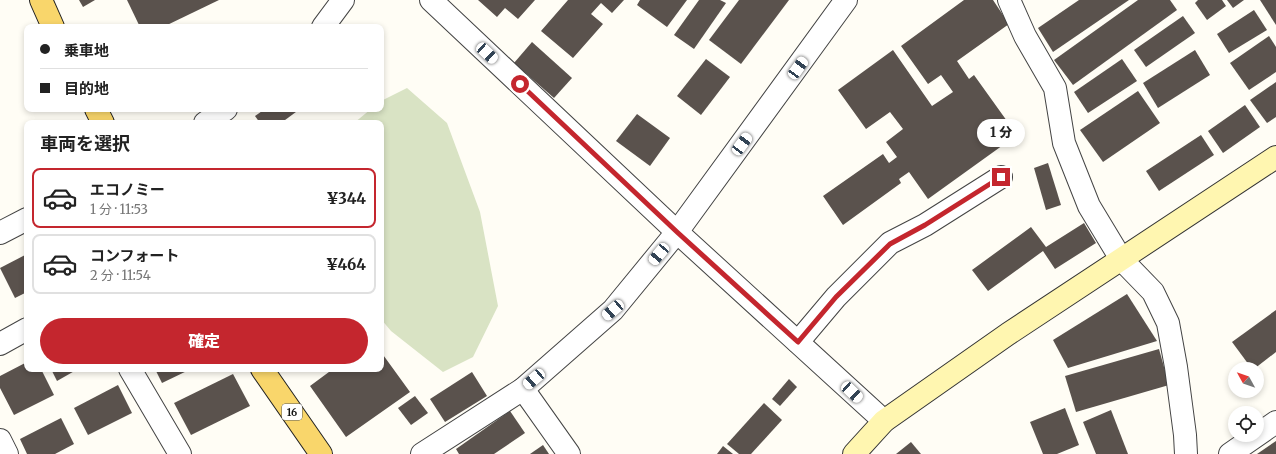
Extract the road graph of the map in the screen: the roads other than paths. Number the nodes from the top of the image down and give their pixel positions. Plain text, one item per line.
1 (41, 0) edge
2 (343, 0) edge
3 (431, 0) edge
4 (846, 0) edge
5 (1010, 0) edge
6 (52, 24) edge
7 (325, 24) edge
8 (222, 112) edge
9 (210, 120) edge
10 (1276, 157) edge
11 (1001, 177) dead end
12 (24, 220) edge
13 (677, 232) junction
14 (0, 233) edge
15 (1121, 260) junction
16 (24, 331) edge
17 (798, 342) junction
18 (0, 344) edge
19 (132, 372) edge
20 (264, 372) edge
21 (523, 389) junction
22 (884, 421) junction
23 (1276, 422) edge
24 (0, 440) edge
25 (7, 454) edge
26 (180, 454) edge
27 (321, 454) edge
28 (422, 454) edge
29 (569, 454) edge
30 (854, 454) edge
31 (1186, 454) edge
32 (1230, 454) edge

1 - 6 main road
2 - 7 street
3 - 13 street
4 - 13 street
5 - 15 street
8 - 9 street
10 - 15 street
11 - 17 street
12 - 14 street
13 - 17 street
13 - 21 street
15 - 22 street
15 - 31 street
16 - 18 street
17 - 22 street
19 - 26 street
20 - 27 main road, 16
21 - 28 street
21 - 29 street
22 - 30 street
23 - 32 street
24 - 25 street

